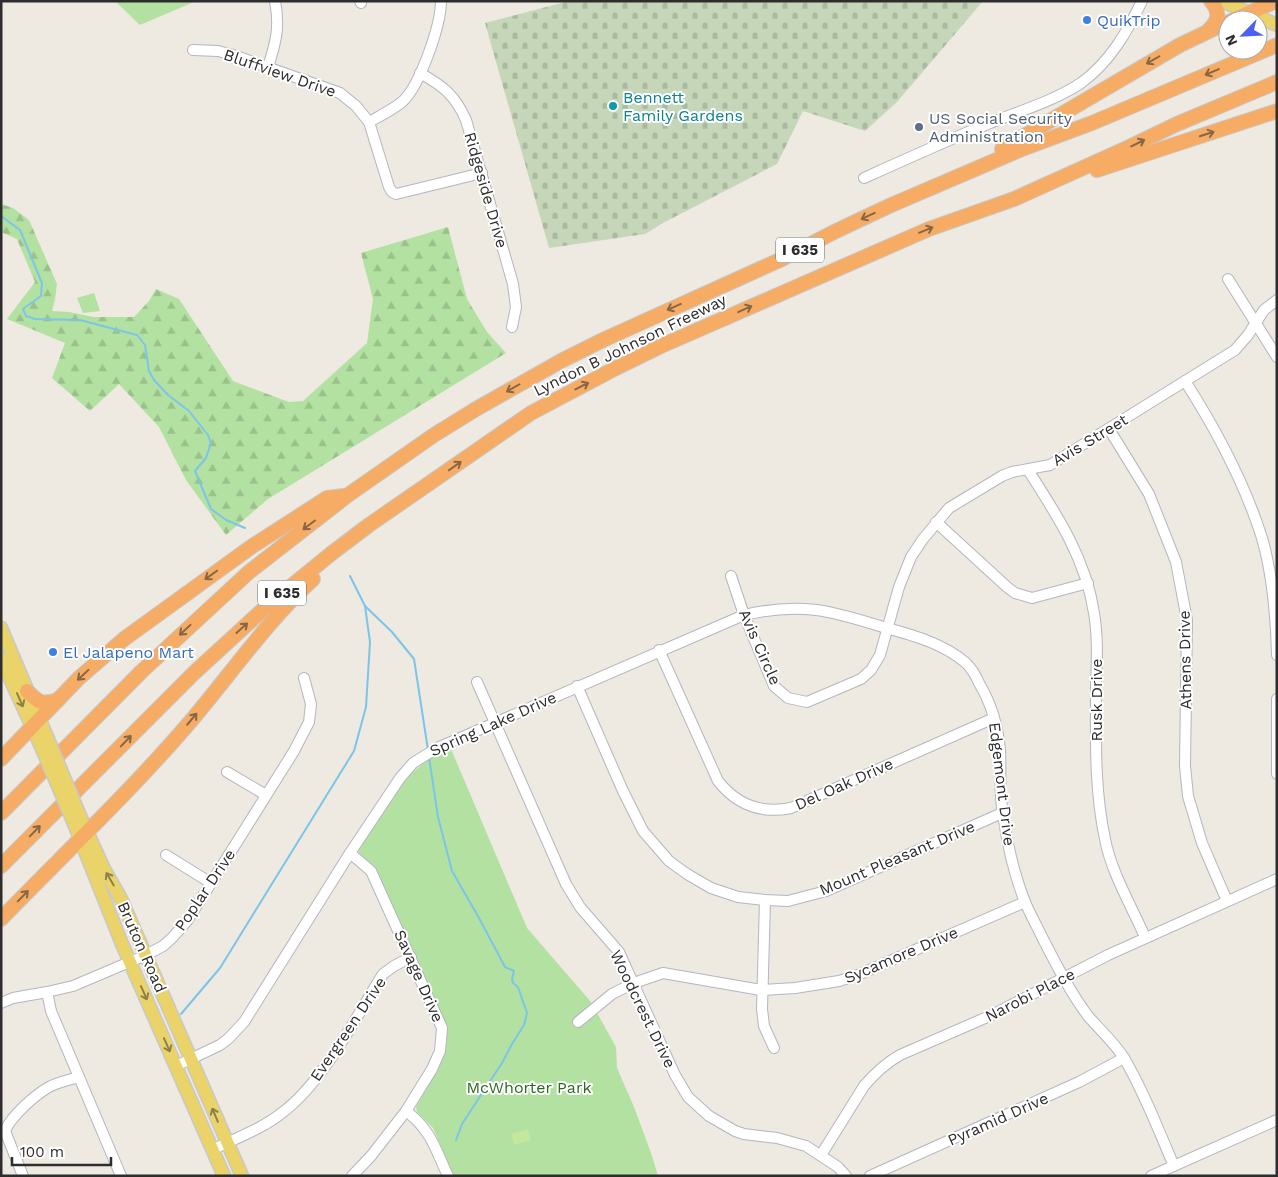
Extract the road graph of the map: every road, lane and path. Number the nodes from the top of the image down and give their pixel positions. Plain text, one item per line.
1 (276, 1) edge
2 (441, 1) edge
3 (1142, 1) edge
4 (1211, 1) edge
5 (1222, 1) edge
6 (1270, 4) edge
7 (1242, 10) edge
8 (1256, 10) edge
9 (1218, 27) edge
10 (1207, 32) junction
11 (1275, 46) edge
12 (194, 50) dead end
13 (268, 67) junction
14 (420, 73) junction
15 (1277, 82) edge
16 (1277, 111) edge
17 (369, 122) junction
18 (482, 172) junction
19 (864, 178) dead end
20 (1014, 198) junction
21 (889, 206) junction
22 (1228, 279) dead end
23 (1277, 300) edge
24 (1256, 324) junction
25 (512, 327) dead end
26 (1277, 357) edge
27 (1185, 381) junction
28 (1109, 429) junction
29 (1028, 470) junction
30 (428, 485) junction
31 (348, 495) junction
32 (936, 522) junction
33 (730, 576) dead end
34 (1274, 576) edge
35 (1088, 583) junction
36 (744, 615) junction
37 (1, 628) edge
38 (888, 628) junction
39 (659, 650) junction
40 (1277, 655) edge
41 (7, 663) edge
42 (304, 678) dead end
43 (477, 682) dead end
44 (577, 686) junction
45 (27, 691) junction
46 (1277, 699) edge
47 (58, 700) junction
48 (994, 718) junction
49 (35, 722) junction
50 (495, 722) junction
51 (1, 759) edge
52 (228, 772) dead end
53 (1277, 774) edge
54 (266, 795) junction
55 (1002, 812) junction
56 (1, 813) edge
57 (83, 835) junction
58 (350, 853) junction
59 (166, 855) dead end
60 (1, 866) edge
61 (1277, 878) edge
62 (211, 883) junction
63 (765, 900) junction
64 (1227, 901) junction
65 (1025, 902) junction
66 (1, 919) edge
67 (1145, 937) junction
68 (146, 955) junction
69 (411, 957) junction
70 (130, 962) junction
71 (1064, 977) junction
72 (634, 983) junction
73 (761, 990) junction
74 (47, 992) junction
75 (1, 1003) edge
76 (578, 1022) dead end
77 (774, 1048) dead end
78 (1124, 1058) junction
79 (191, 1059) junction
80 (176, 1066) junction
81 (79, 1076) junction
82 (406, 1111) junction
83 (1277, 1120) edge
84 (227, 1143) junction
85 (212, 1150) junction
86 (821, 1155) junction
87 (1174, 1166) junction
88 (24, 1176) edge
89 (121, 1176) edge
90 (224, 1176) edge
91 (242, 1176) edge
92 (352, 1176) edge
93 (448, 1176) edge
94 (846, 1176) edge
95 (870, 1176) edge
96 (1151, 1176) edge

1 - 13 street
2 - 14 street
3 - 19 street
4 - 10 highway
5 - 7 main road
6 - 8 highway
9 - 10 highway
10 -> 21 highway
11 -> 21 highway, Lyndon B Johnson Freeway / I 635
12 - 13 street, Bluffview Drive
13 - 17 street, Bluffview Drive
14 - 17 street
14 - 18 street, Ridgeside Drive
20 -> 15 highway, Lyndon B Johnson Freeway / I 635
20 -> 16 highway
17 - 18 street, Bluffview Drive
18 - 25 street, Ridgeside Drive
30 -> 20 highway, Lyndon B Johnson Freeway / I 635
21 -> 31 highway, Lyndon B Johnson Freeway / I 635
22 - 24 street
23 - 24 street, Avis Street
24 - 26 street
24 - 27 street, Avis Street
27 - 28 street, Avis Street
27 - 34 street
28 - 29 street, Avis Street
28 - 64 street, Athens Drive
29 - 32 street, Avis Street
29 - 35 street, Rusk Drive
57 -> 30 highway
60 -> 30 highway, Lyndon B Johnson Freeway / I 635
31 -> 47 highway
31 -> 56 highway, Lyndon B Johnson Freeway / I 635
32 - 35 street
32 - 38 street, Avis Street
33 - 36 street, Avis Circle
34 - 40 street
35 - 67 street, Rusk Drive
36 - 38 street, Spring Lake Drive
36 - 38 street, Avis Circle
36 - 39 street, Spring Lake Drive
37 - 41 main road
38 - 48 street, Edgemont Drive
39 - 44 street, Spring Lake Drive
39 - 48 street, Del Oak Drive
41 - 45 main road
41 -> 49 main road
42 - 54 street, Poplar Drive
43 - 50 street, Woodcrest Drive
44 - 50 street, Spring Lake Drive
44 - 63 street, Mount Pleasant Drive
45 - 47 highway
45 - 49 main road
46 - 53 street
47 - 49 highway
48 - 55 street, Edgemont Drive
49 - 51 highway
49 - 57 main road, Bruton Road, bridge
50 - 58 street, Spring Lake Drive
50 - 72 street, Woodcrest Drive
52 - 54 street
54 - 62 street, Poplar Drive
55 - 63 street, Mount Pleasant Drive
55 - 65 street, Edgemont Drive
66 -> 57 highway
68 -> 57 main road, Bruton Road
57 - 70 main road, Bruton Road
58 - 69 street, Savage Drive
58 - 79 street, Spring Lake Drive
59 - 62 street
61 - 64 street, Narobi Place
62 - 68 street, Poplar Drive
63 - 73 street
64 - 67 street, Narobi Place
65 - 71 street, Edgemont Drive
65 - 73 street, Sycamore Drive
67 - 71 street, Narobi Place
68 - 70 street, Poplar Drive
68 - 79 main road, Bruton Road
69 - 82 street, Savage Drive
69 - 84 street, Evergreen Drive
70 - 74 street, Poplar Drive
70 -> 80 main road, Bruton Road
71 - 78 street, Edgemont Drive
71 - 86 street, Narobi Place
72 - 73 street, Sycamore Drive
72 - 76 street, Sycamore Drive
72 - 86 street, Woodcrest Drive
73 - 77 street
74 - 75 street, Poplar Drive
74 - 81 street
78 - 87 street, Edgemont Drive
78 - 95 street, Pyramid Drive
79 - 80 street, Spring Lake Drive
84 -> 79 main road, Bruton Road
80 - 85 main road, Bruton Road
81 - 88 street
81 - 89 street
82 - 92 street, Savage Drive
82 - 93 street
83 - 87 street
84 - 85 street, Evergreen Drive
84 - 91 main road, Bruton Road
85 - 90 main road, Bruton Road
86 - 94 street, Woodcrest Drive
87 - 96 street

